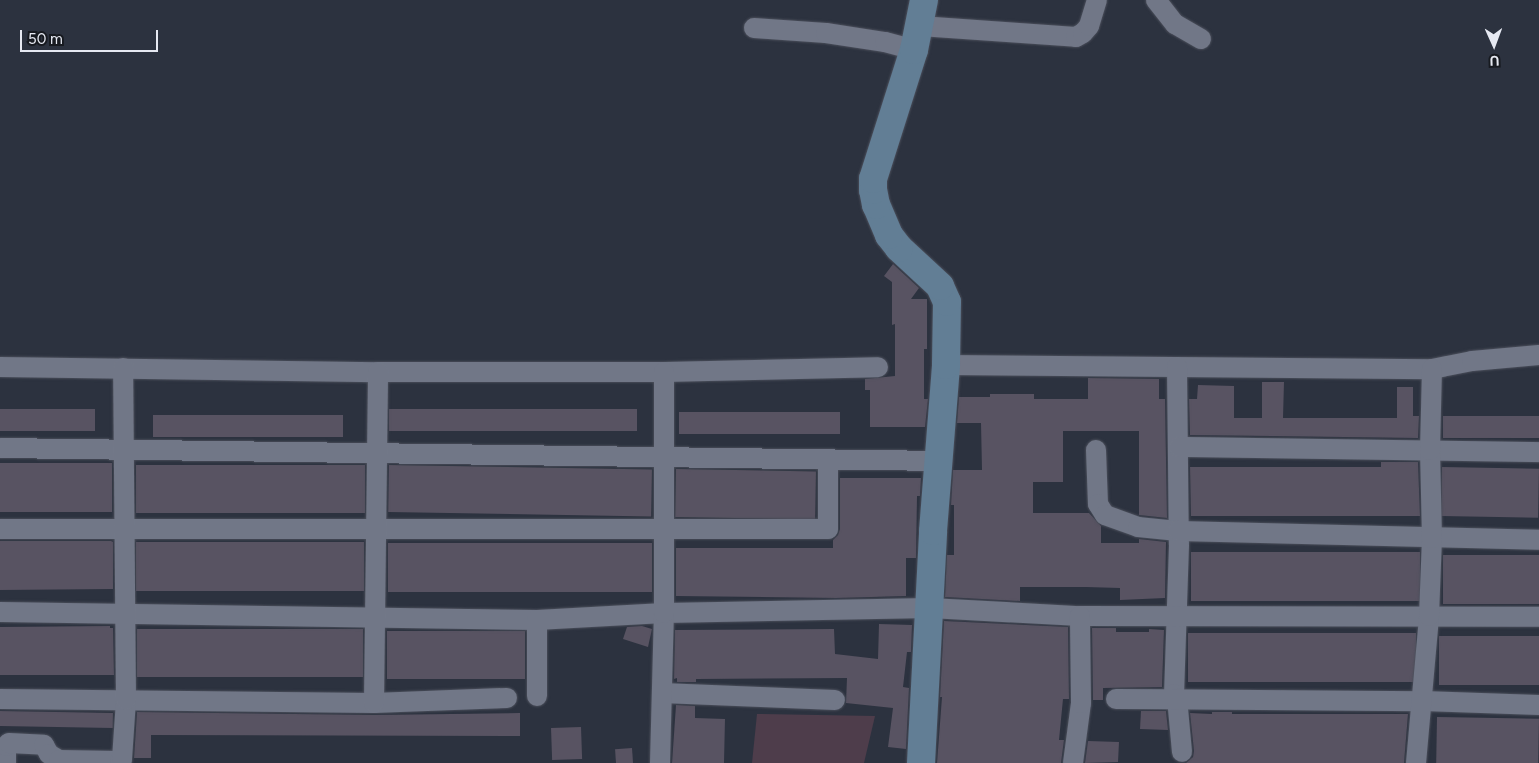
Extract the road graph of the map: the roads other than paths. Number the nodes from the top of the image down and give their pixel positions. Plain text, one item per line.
1 (1097, 0) edge
2 (1156, 0) edge
3 (919, 25) edge
4 (754, 28) dead end
5 (1201, 39) dead end
6 (1539, 355) edge
7 (946, 365) junction
8 (0, 367) edge
9 (878, 367) dead end
10 (1177, 367) junction
11 (123, 368) junction
12 (1432, 369) junction
13 (378, 372) junction
14 (664, 372) junction
15 (1178, 446) junction
16 (0, 448) edge
17 (125, 449) junction
18 (1096, 450) dead end
19 (1430, 450) junction
20 (1539, 452) edge
21 (376, 453) junction
22 (665, 458) junction
23 (828, 460) junction
24 (938, 461) junction
25 (0, 529) edge
26 (124, 530) junction
27 (377, 530) junction
28 (663, 530) junction
29 (1178, 531) junction
30 (1432, 538) junction
31 (1539, 540) edge
32 (930, 608) junction
33 (0, 612) edge
34 (664, 613) junction
35 (126, 614) junction
36 (1175, 615) junction
37 (1080, 616) junction
38 (1429, 616) junction
39 (1539, 617) edge
40 (375, 618) junction
41 (537, 620) junction
42 (662, 693) junction
43 (537, 696) dead end
44 (506, 698) dead end
45 (1177, 698) junction
46 (0, 699) edge
47 (1116, 699) dead end
48 (126, 700) junction
49 (835, 700) dead end
50 (1423, 701) junction
51 (374, 703) junction
52 (1539, 705) edge
53 (1182, 752) dead end
54 (90, 762) edge
55 (6, 763) edge
56 (660, 763) edge
57 (921, 763) edge
58 (1073, 763) edge
59 (1416, 763) edge

1 - 3 street
2 - 5 street
3 - 4 street
3 - 7 street
6 - 12 street
7 - 10 street
7 - 24 street
8 - 11 street
9 - 14 street
10 - 12 street
10 - 15 street
11 - 13 street
11 - 17 street
12 - 19 street
13 - 14 street
13 - 21 street
14 - 22 street
15 - 19 street
15 - 29 street
16 - 17 street
17 - 21 street
17 - 26 street
18 - 29 street
19 - 20 street
19 - 30 street
21 - 22 street
21 - 27 street
22 - 23 street
22 - 28 street
23 - 24 street
23 - 28 street
24 - 32 street
25 - 26 street
26 - 27 street
26 - 35 street
27 - 28 street
27 - 40 street
28 - 34 street
29 - 30 street
29 - 36 street
30 - 31 street
30 - 38 street
32 - 34 street
32 - 37 street
32 - 57 street
33 - 35 street
34 - 41 street
34 - 42 street
35 - 40 street
35 - 48 street
36 - 37 street
36 - 38 street
36 - 45 street
37 - 58 street
38 - 39 street
38 - 50 street
40 - 41 street
40 - 51 street
41 - 43 street
42 - 49 street
42 - 56 street
44 - 51 street
45 - 47 street
45 - 50 street
45 - 53 street
46 - 48 street
48 - 51 street
48 - 54 street
50 - 52 street
50 - 59 street
54 - 55 street

